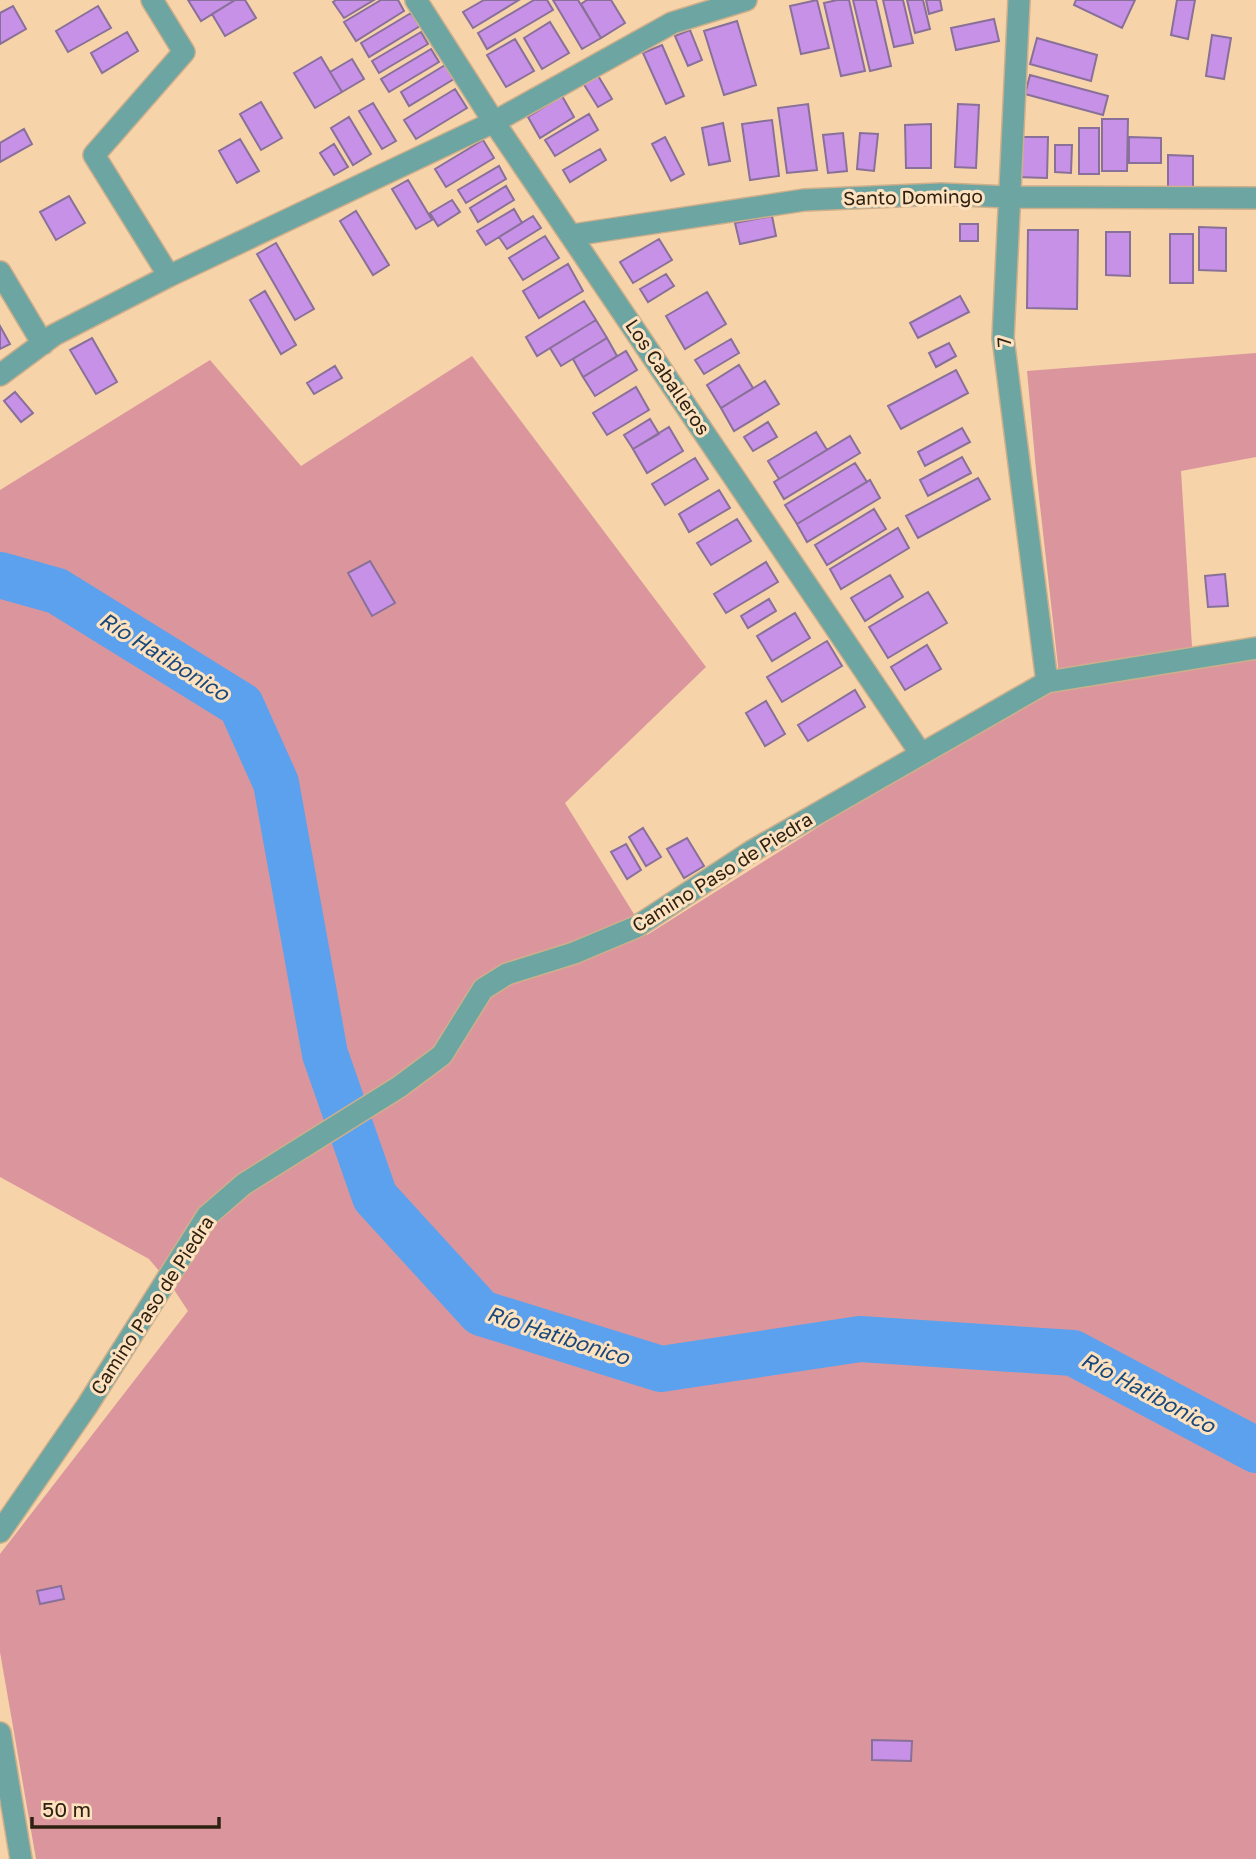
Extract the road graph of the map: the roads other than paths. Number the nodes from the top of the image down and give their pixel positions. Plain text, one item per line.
1 (152, 0) edge
2 (416, 0) edge
3 (746, 0) edge
4 (1019, 0) edge
5 (494, 122) junction
6 (1009, 197) junction
7 (1256, 198) edge
8 (573, 236) junction
9 (0, 272) edge
10 (169, 276) junction
11 (43, 344) junction
12 (0, 375) edge
13 (1256, 648) edge
14 (1047, 682) junction
15 (921, 754) junction
16 (0, 1532) edge
17 (0, 1732) edge
18 (21, 1859) edge

1 - 10 street
2 - 5 street, Los Caballeros
3 - 5 street
4 - 6 street, 7
5 - 8 street, Los Caballeros
5 - 10 street
6 - 7 street, Santo Domingo
6 - 8 street, Santo Domingo
6 - 14 street, 7
8 - 15 street, Los Caballeros
9 - 11 street
10 - 11 street
11 - 12 street
13 - 14 street, Camino Paso de Piedra
14 - 15 street, Camino Paso de Piedra
15 - 16 street, Camino Paso de Piedra
17 - 18 street

